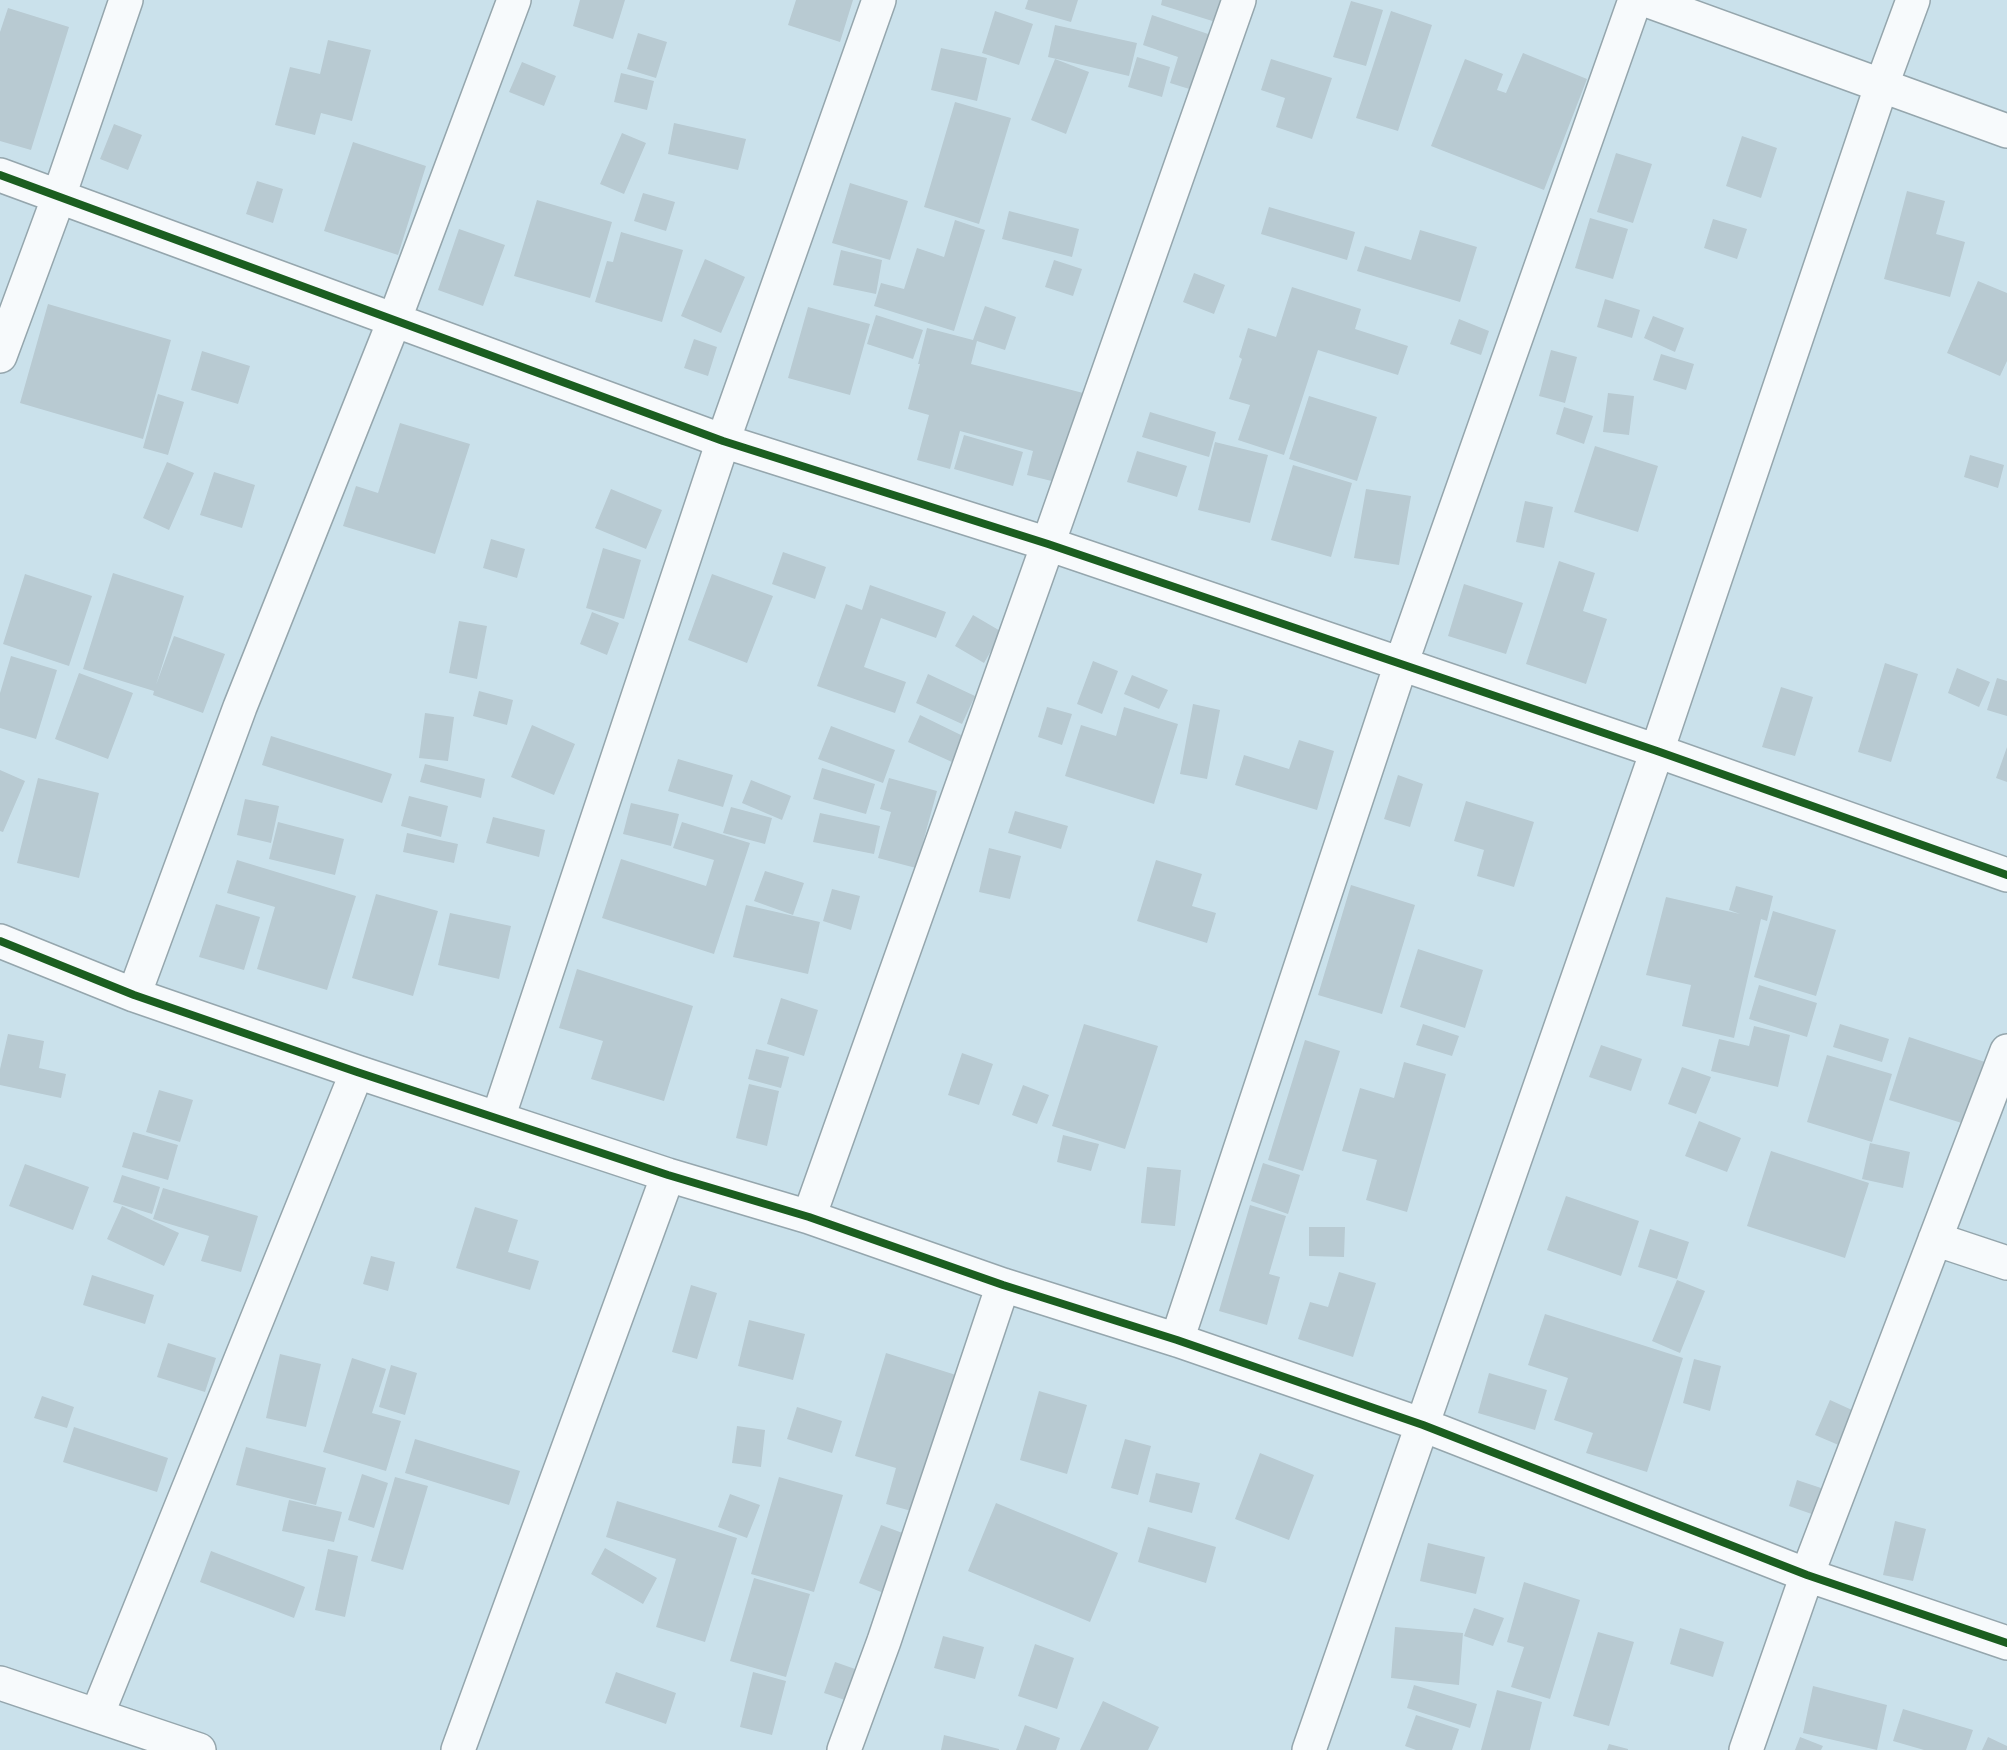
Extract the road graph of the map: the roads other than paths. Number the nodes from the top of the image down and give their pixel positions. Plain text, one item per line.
1 (126, 0) edge
2 (514, 0) edge
3 (879, 0) edge
4 (1239, 0) edge
5 (1635, 0) edge
6 (1646, 0) edge
7 (1913, 0) edge
8 (1881, 87) junction
9 (2007, 131) edge
10 (0, 176) edge
11 (59, 196) junction
12 (394, 321) junction
13 (0, 356) edge
14 (723, 441) junction
15 (1048, 544) junction
16 (1401, 664) junction
17 (1657, 751) junction
18 (2007, 875) edge
19 (0, 941) edge
20 (134, 995) junction
21 (2007, 1051) edge
22 (357, 1072) junction
23 (498, 1118) junction
24 (668, 1175) junction
25 (809, 1217) junction
26 (1935, 1239) junction
27 (2007, 1263) edge
28 (1004, 1285) junction
29 (1177, 1340) junction
30 (1423, 1425) junction
31 (1807, 1575) junction
32 (2007, 1643) edge
33 (0, 1683) edge
34 (97, 1715) junction
35 (199, 1750) edge
36 (458, 1750) edge
37 (844, 1750) edge
38 (1309, 1750) edge
39 (1746, 1750) edge

1 - 11 street
2 - 12 street
3 - 14 street
4 - 15 street
5 - 16 street
6 - 8 street
7 - 8 street
8 - 9 street
8 - 17 street
10 - 11 street
11 - 12 street
11 - 13 street
12 - 14 street
12 - 20 street
14 - 15 street
14 - 23 street
15 - 16 street
15 - 25 street
16 - 17 street
16 - 29 street
17 - 18 street
17 - 30 street
19 - 20 street
20 - 22 street
21 - 26 street
22 - 23 street
22 - 34 street
23 - 24 street
24 - 25 street
24 - 36 street
25 - 28 street
26 - 27 street
26 - 31 street
28 - 29 street
28 - 37 street
29 - 30 street
30 - 31 street
30 - 38 street
31 - 32 street
31 - 39 street
33 - 34 street
34 - 35 street

